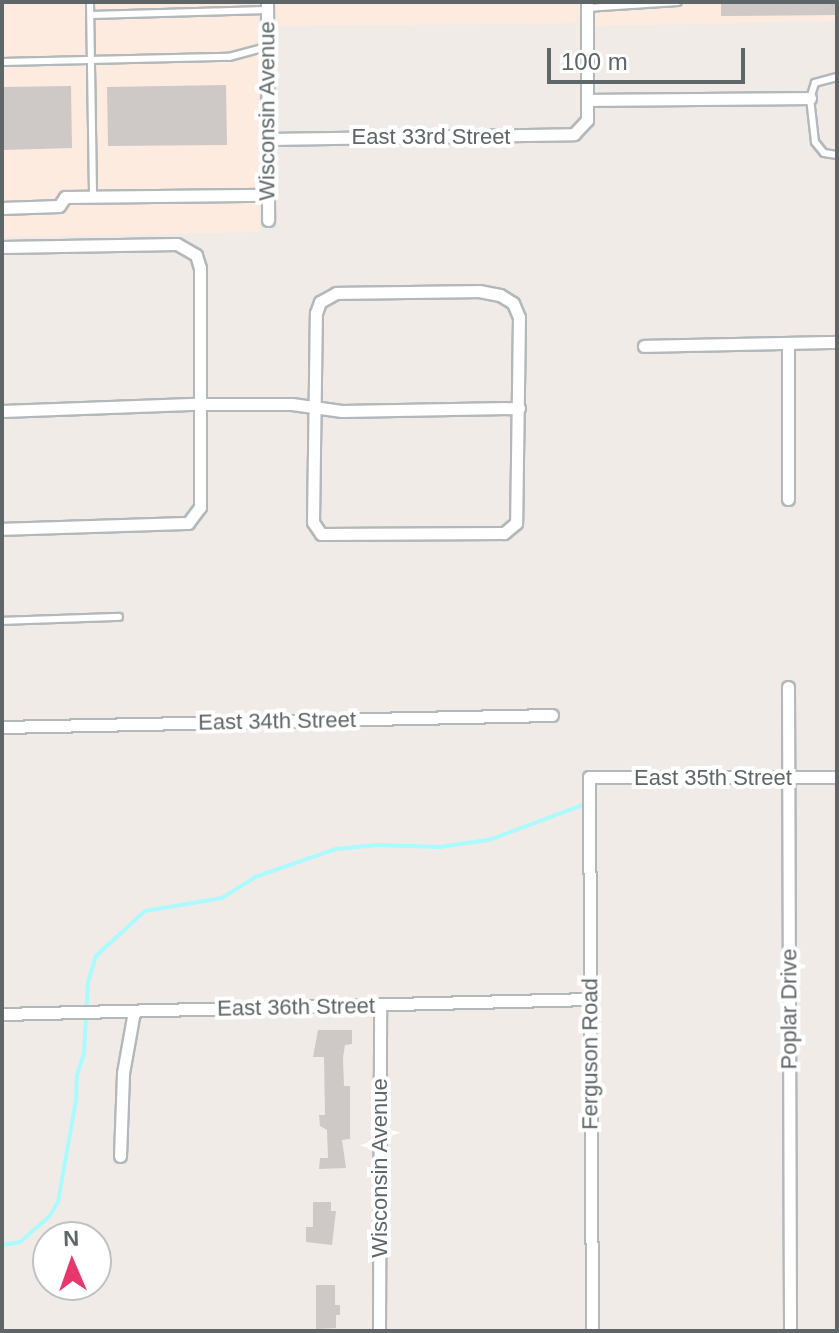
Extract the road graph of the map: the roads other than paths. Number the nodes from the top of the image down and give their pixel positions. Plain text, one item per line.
1 (90, 2) edge
2 (678, 2) edge
3 (587, 5) edge
4 (267, 6) edge
5 (91, 15) junction
6 (267, 47) junction
7 (92, 60) junction
8 (2, 62) edge
9 (837, 77) edge
10 (810, 98) junction
11 (587, 100) junction
12 (268, 139) junction
13 (837, 155) edge
14 (268, 195) junction
15 (93, 197) junction
16 (2, 208) edge
17 (268, 220) dead end
18 (2, 247) edge
19 (837, 342) edge
20 (788, 344) junction
21 (644, 346) dead end
22 (197, 404) junction
23 (519, 408) junction
24 (317, 409) junction
25 (2, 411) edge
26 (788, 499) dead end
27 (2, 529) edge
28 (119, 617) dead end
29 (2, 621) edge
30 (788, 687) dead end
31 (552, 715) dead end
32 (2, 727) edge
33 (589, 777) joint
34 (837, 777) edge
35 (788, 778) junction
36 (590, 999) junction
37 (380, 1005) junction
38 (134, 1011) junction
39 (2, 1014) edge
40 (120, 1156) dead end
41 (379, 1331) edge
42 (592, 1331) edge
43 (790, 1331) edge

1 - 5 lane
2 - 3 lane
3 - 11 street
4 - 5 lane
4 - 6 street, Wisconsin Avenue
5 - 7 lane
6 - 7 lane
6 - 12 street, Wisconsin Avenue
7 - 8 lane
7 - 15 lane
9 - 10 lane
10 - 11 street
10 - 13 lane
11 - 12 street, East 33rd Street
12 - 14 street, Wisconsin Avenue
14 - 15 street
14 - 17 street, Wisconsin Avenue
15 - 16 street
18 - 22 street
19 - 20 street
20 - 21 street
20 - 26 street
22 - 24 street
22 - 25 street
22 - 27 street
23 - 24 street
23 - 24 street
23 - 24 street
28 - 29 lane
30 - 35 street, Poplar Drive
31 - 32 street, East 34th Street
33 - 35 street, East 35th Street
33 - 36 street, Ferguson Road
34 - 35 street, East 35th Street
35 - 43 street, Poplar Drive
36 - 37 street, East 36th Street
36 - 42 street, Ferguson Road
37 - 38 street, East 36th Street
37 - 41 street, Wisconsin Avenue
38 - 39 street, East 36th Street
38 - 40 street

